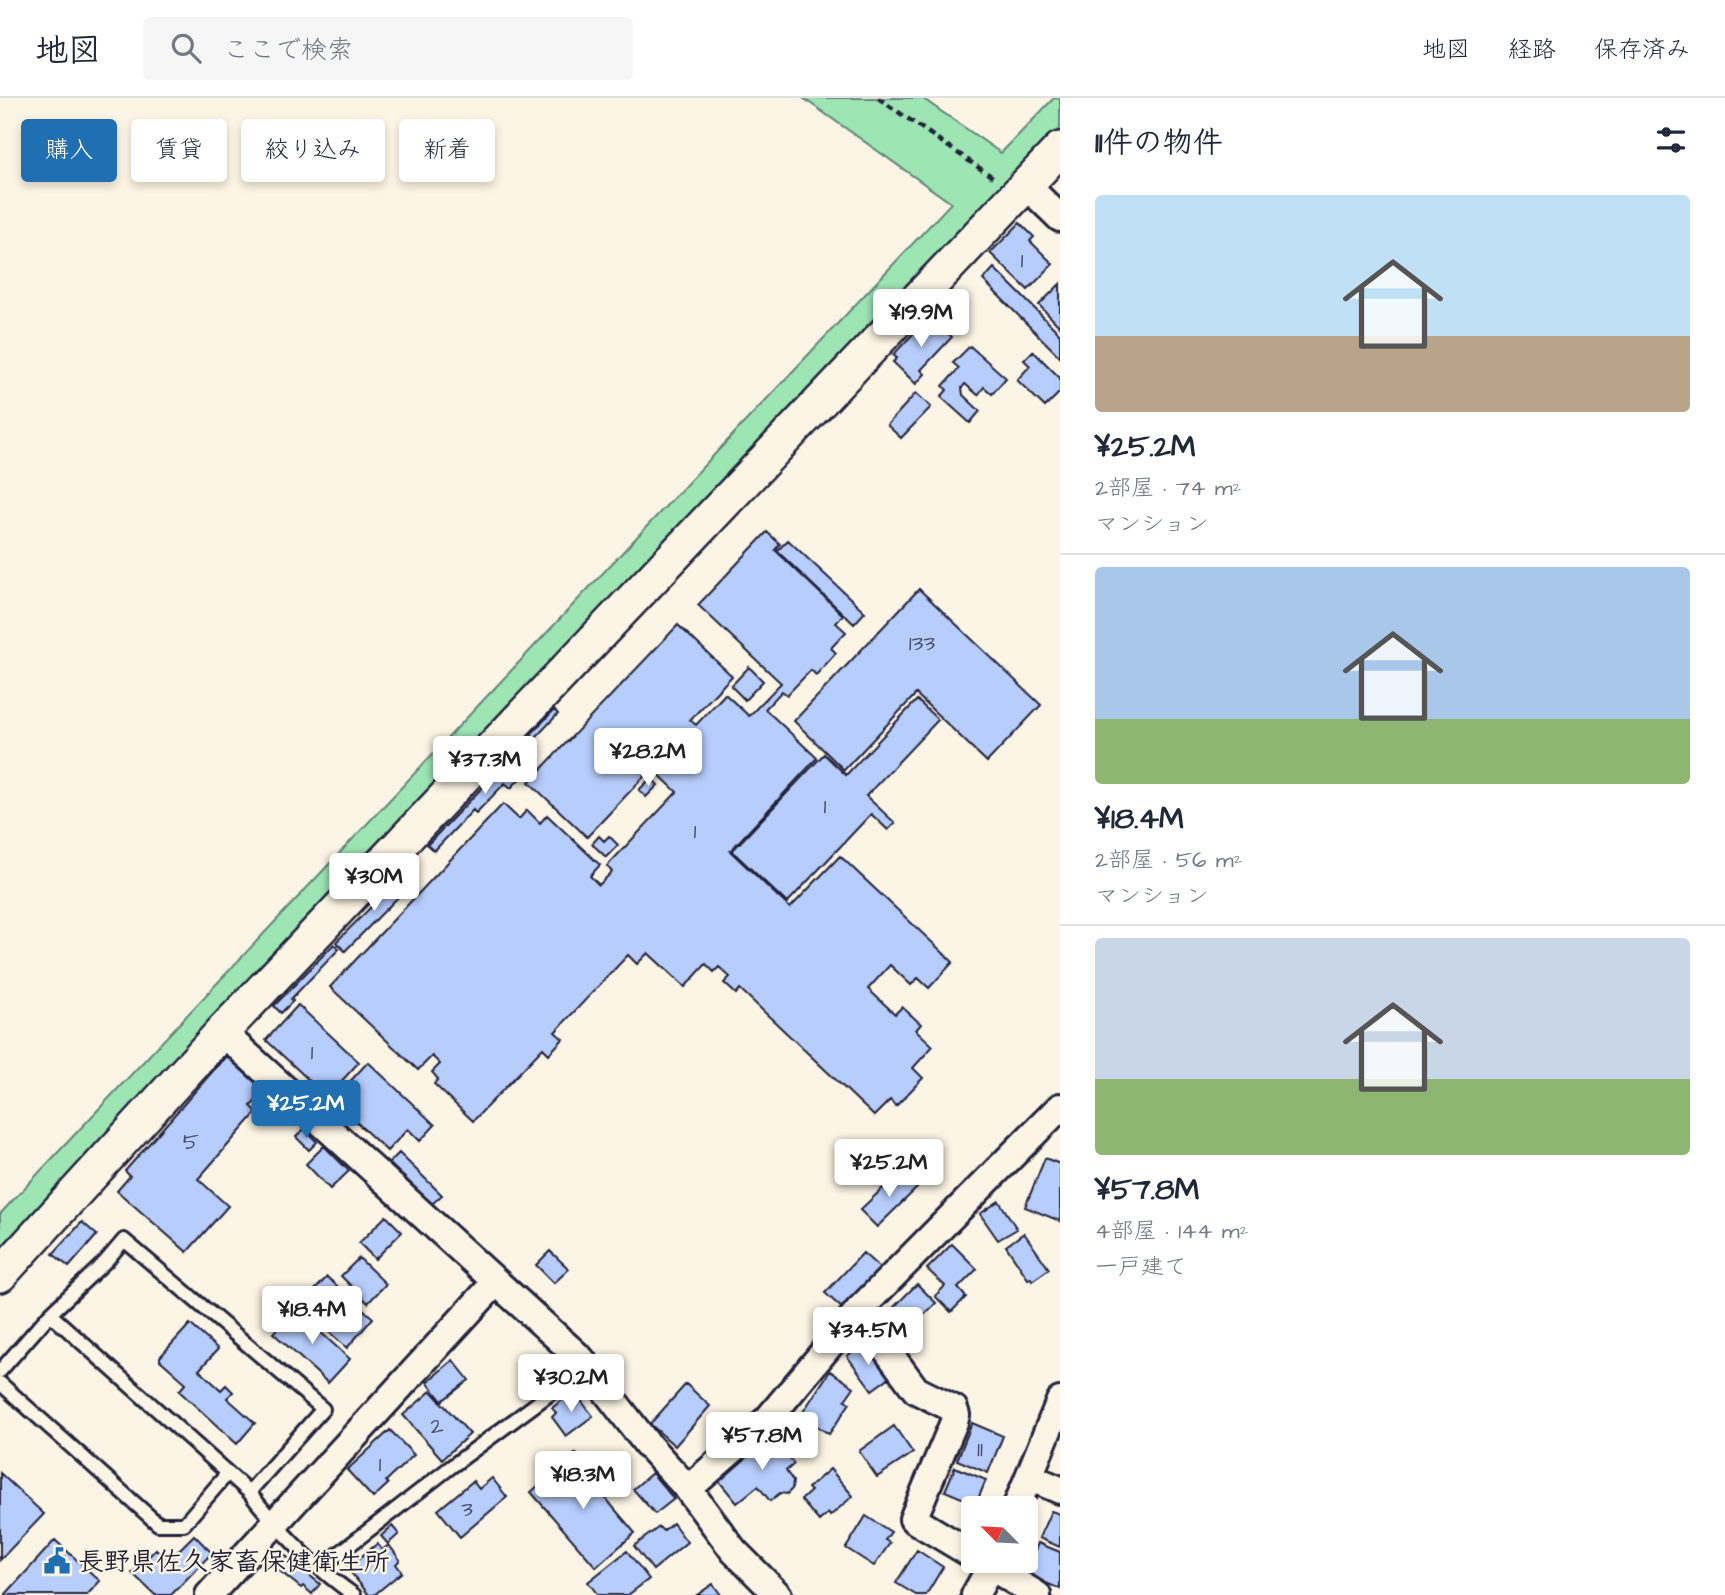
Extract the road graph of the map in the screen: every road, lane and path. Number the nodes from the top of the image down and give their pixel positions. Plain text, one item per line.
1 (878, 98) edge
2 (1060, 149) edge
3 (1022, 189) junction
4 (1060, 218) edge
5 (222, 1032) junction
6 (1060, 1107) edge
7 (0, 1275) edge
8 (496, 1282) junction
9 (858, 1311) junction
10 (50, 1314) junction
11 (581, 1359) junction
12 (0, 1371) edge
13 (0, 1383) edge
14 (1060, 1401) edge
15 (227, 1474) junction
16 (1029, 1477) junction
17 (688, 1489) junction
18 (1060, 1490) edge
19 (249, 1492) junction
20 (1021, 1496) edge
21 (274, 1524) junction
22 (961, 1547) edge
23 (320, 1568) junction
24 (981, 1573) edge
25 (1003, 1573) edge
26 (209, 1595) edge
27 (354, 1595) edge
28 (778, 1595) edge
29 (975, 1595) edge
30 (1037, 1595) edge

1 - 3 path
2 - 3 street
3 - 4 street
3 - 5 street
5 - 7 street
5 - 8 street
6 - 9 street
8 - 11 street
8 - 21 street
9 - 17 street
9 - 22 street
10 - 12 lane
10 - 15 lane
10 - 19 lane
11 - 17 street
11 - 23 lane
13 - 15 lane
14 - 16 street
15 - 19 lane
16 - 18 street
16 - 20 street
17 - 28 street
19 - 21 lane
21 - 23 lane
21 - 26 street
23 - 27 lane
24 - 29 street
25 - 30 street

